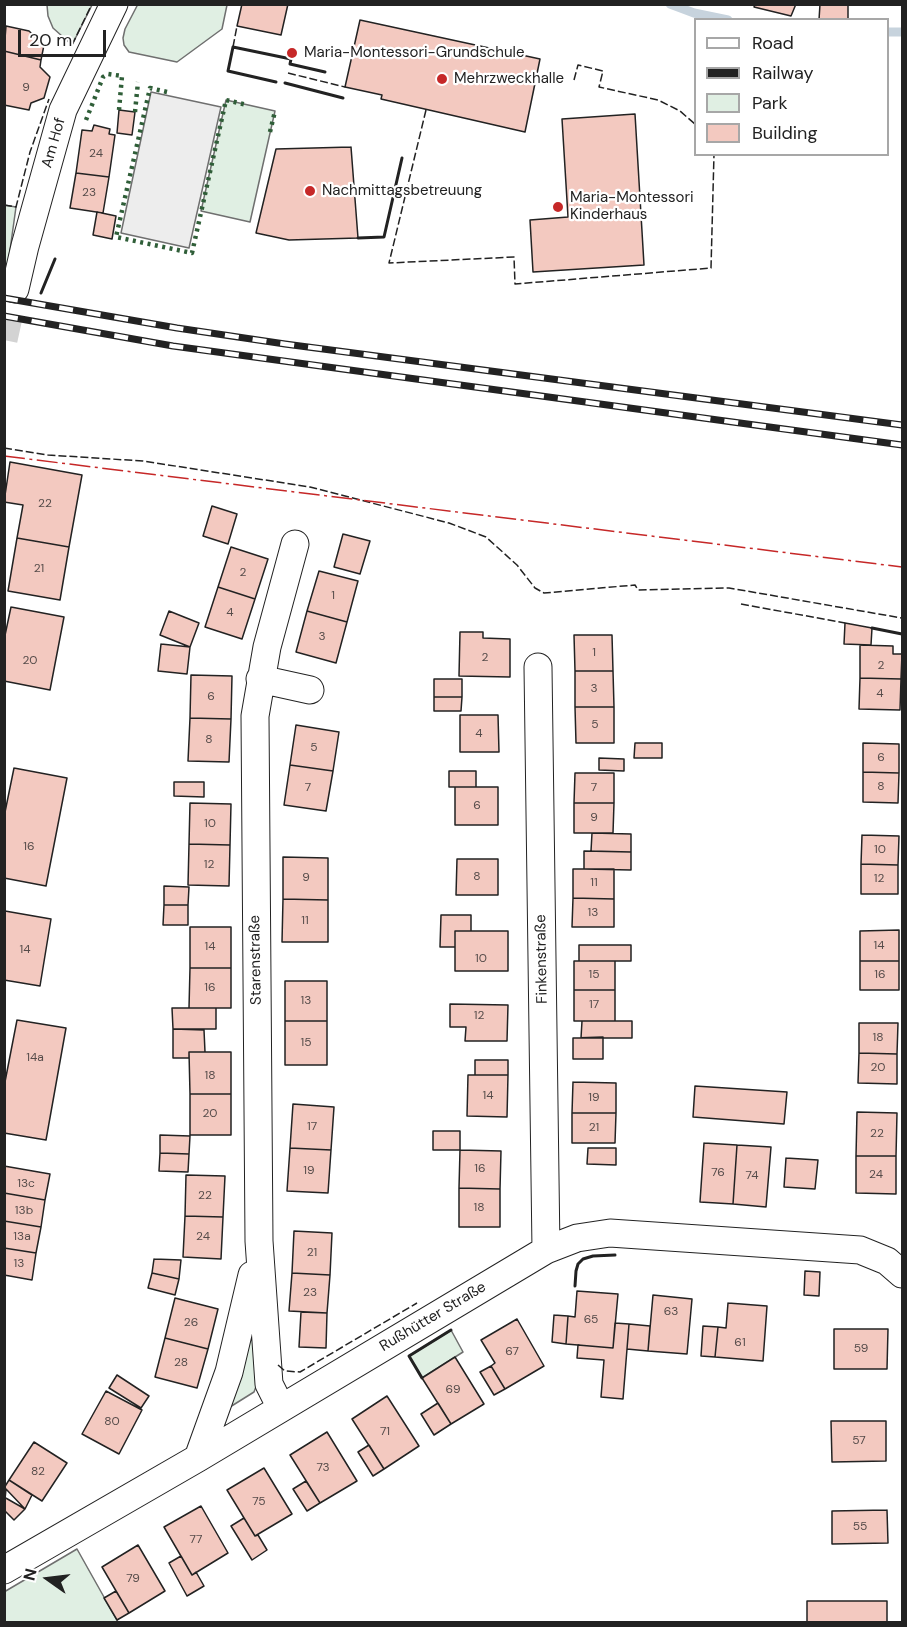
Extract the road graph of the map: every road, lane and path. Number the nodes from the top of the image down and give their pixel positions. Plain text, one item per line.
1 (114, 4) edge
2 (15, 289) tunnel mouth
3 (295, 544) dead end
4 (538, 667) dead end
5 (260, 679) junction
6 (310, 690) dead end
7 (259, 1241) junction
8 (546, 1250) junction
9 (903, 1274) edge
10 (281, 1408) junction
11 (198, 1458) junction
12 (4, 1570) edge

1 - 2 street, Am Hof
3 - 5 street, Starenstraße
4 - 8 street, Finkenstraße
5 - 6 street
5 - 7 street, Starenstraße
7 - 10 street, Starenstraße
7 - 11 street, Starenstraße
8 - 9 street, Rußhütter Straße
8 - 10 street, Rußhütter Straße
10 - 11 street, Rußhütter Straße
11 - 12 street, Rußhütter Straße

